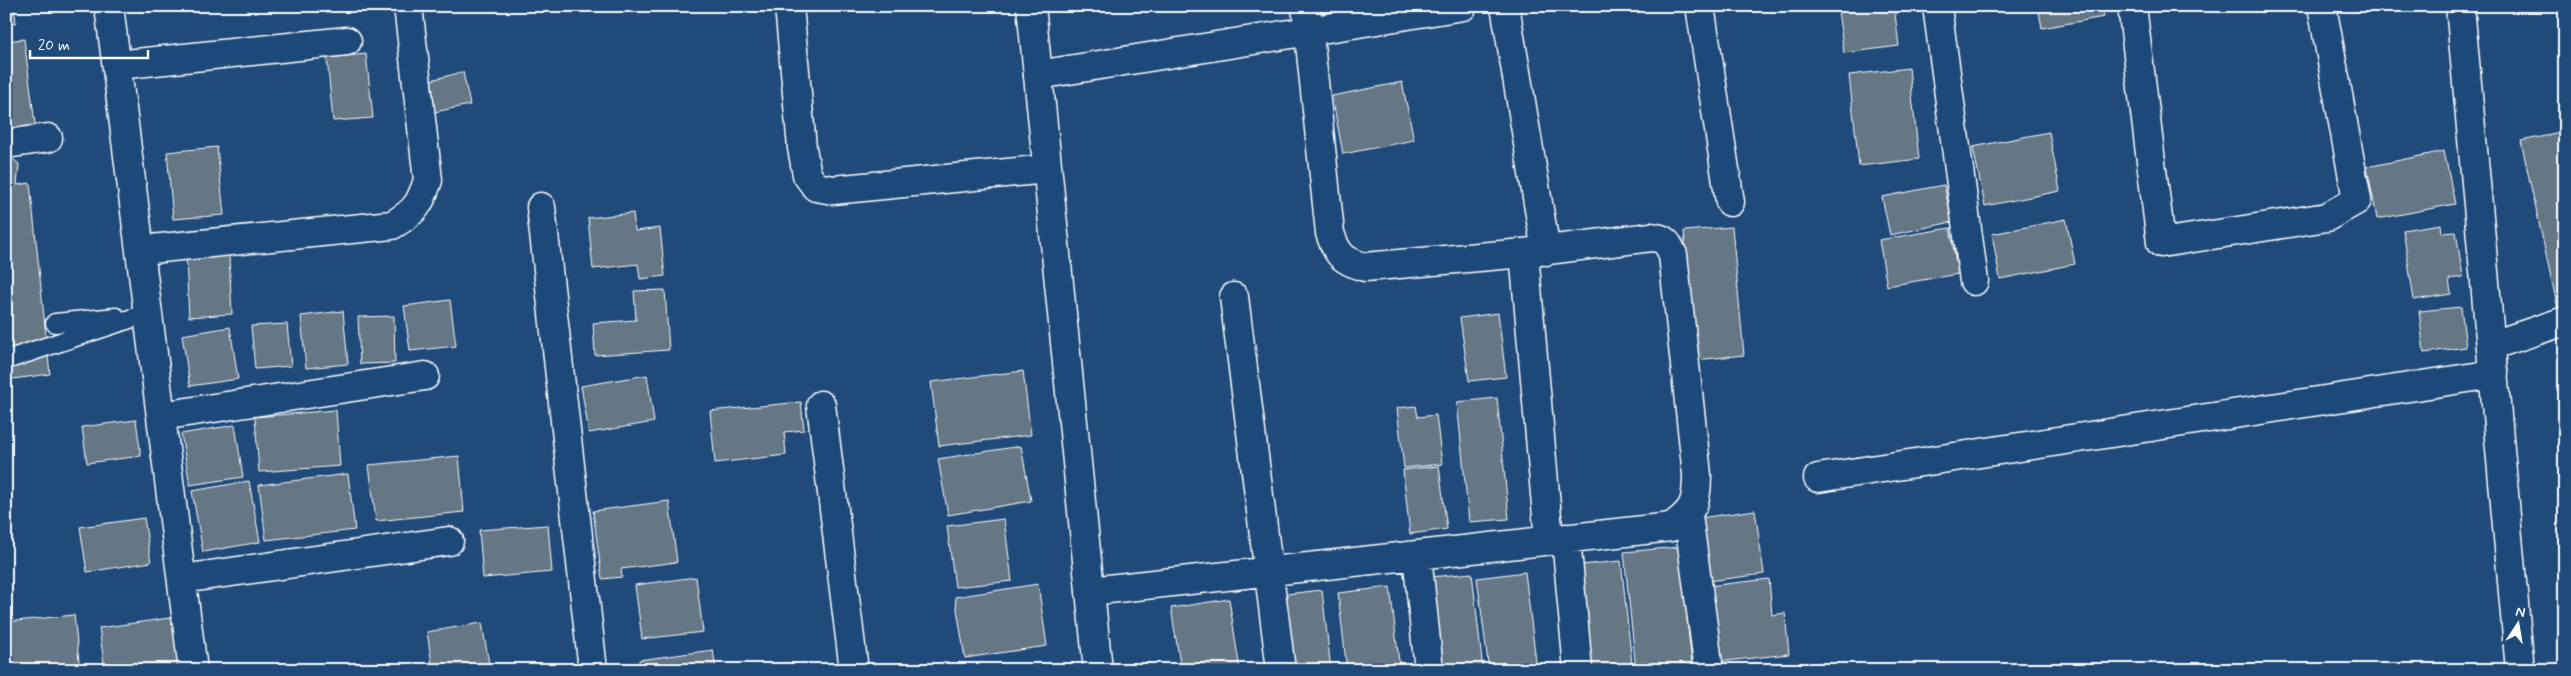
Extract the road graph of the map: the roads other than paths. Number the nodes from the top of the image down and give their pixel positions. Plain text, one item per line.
1 (109, 6) edge
2 (408, 6) edge
3 (789, 6) edge
4 (1031, 6) edge
5 (1463, 6) edge
6 (1505, 6) edge
7 (1700, 6) edge
8 (1937, 6) edge
9 (2132, 6) edge
10 (2322, 6) edge
11 (2460, 6) edge
12 (1308, 19) edge
13 (347, 41) dead end
14 (117, 65) junction
15 (1038, 75) junction
16 (48, 138) dead end
17 (6, 144) edge
18 (1047, 169) junction
19 (1730, 202) dead end
20 (541, 207) dead end
21 (141, 250) junction
22 (1535, 252) junction
23 (1974, 281) dead end
24 (1234, 297) dead end
25 (148, 313) junction
26 (2565, 321) edge
27 (55, 323) dead end
28 (6, 360) edge
29 (2493, 363) junction
30 (425, 376) dead end
31 (820, 405) dead end
32 (161, 416) junction
33 (1818, 478) dead end
34 (1688, 515) junction
35 (1558, 539) junction
36 (449, 540) dead end
37 (1417, 555) junction
38 (1270, 572) junction
39 (182, 579) junction
40 (1090, 591) junction
41 (194, 670) edge
42 (592, 670) edge
43 (854, 670) edge
44 (1098, 670) edge
45 (1281, 670) edge
46 (1429, 670) edge
47 (1578, 670) edge
48 (1709, 670) edge
49 (2520, 670) edge

1 - 14 street
2 - 21 street
3 - 18 street
4 - 15 street
5 - 12 street
6 - 22 street
7 - 19 street
8 - 23 street
9 - 10 street
11 - 29 street
12 - 15 street
12 - 22 street
13 - 14 street
14 - 21 street
15 - 18 street
16 - 17 street
18 - 40 street
20 - 42 street
21 - 25 street
22 - 34 street
22 - 35 street
24 - 38 street
25 - 27 lane
25 - 28 lane
25 - 32 street
26 - 29 street
29 - 33 street
29 - 49 street
30 - 32 street
31 - 43 street
32 - 39 street
34 - 35 street
34 - 48 street
35 - 37 street
35 - 47 street
36 - 39 street
37 - 38 street
37 - 46 street
38 - 40 street
38 - 45 street
39 - 41 street
40 - 44 street

